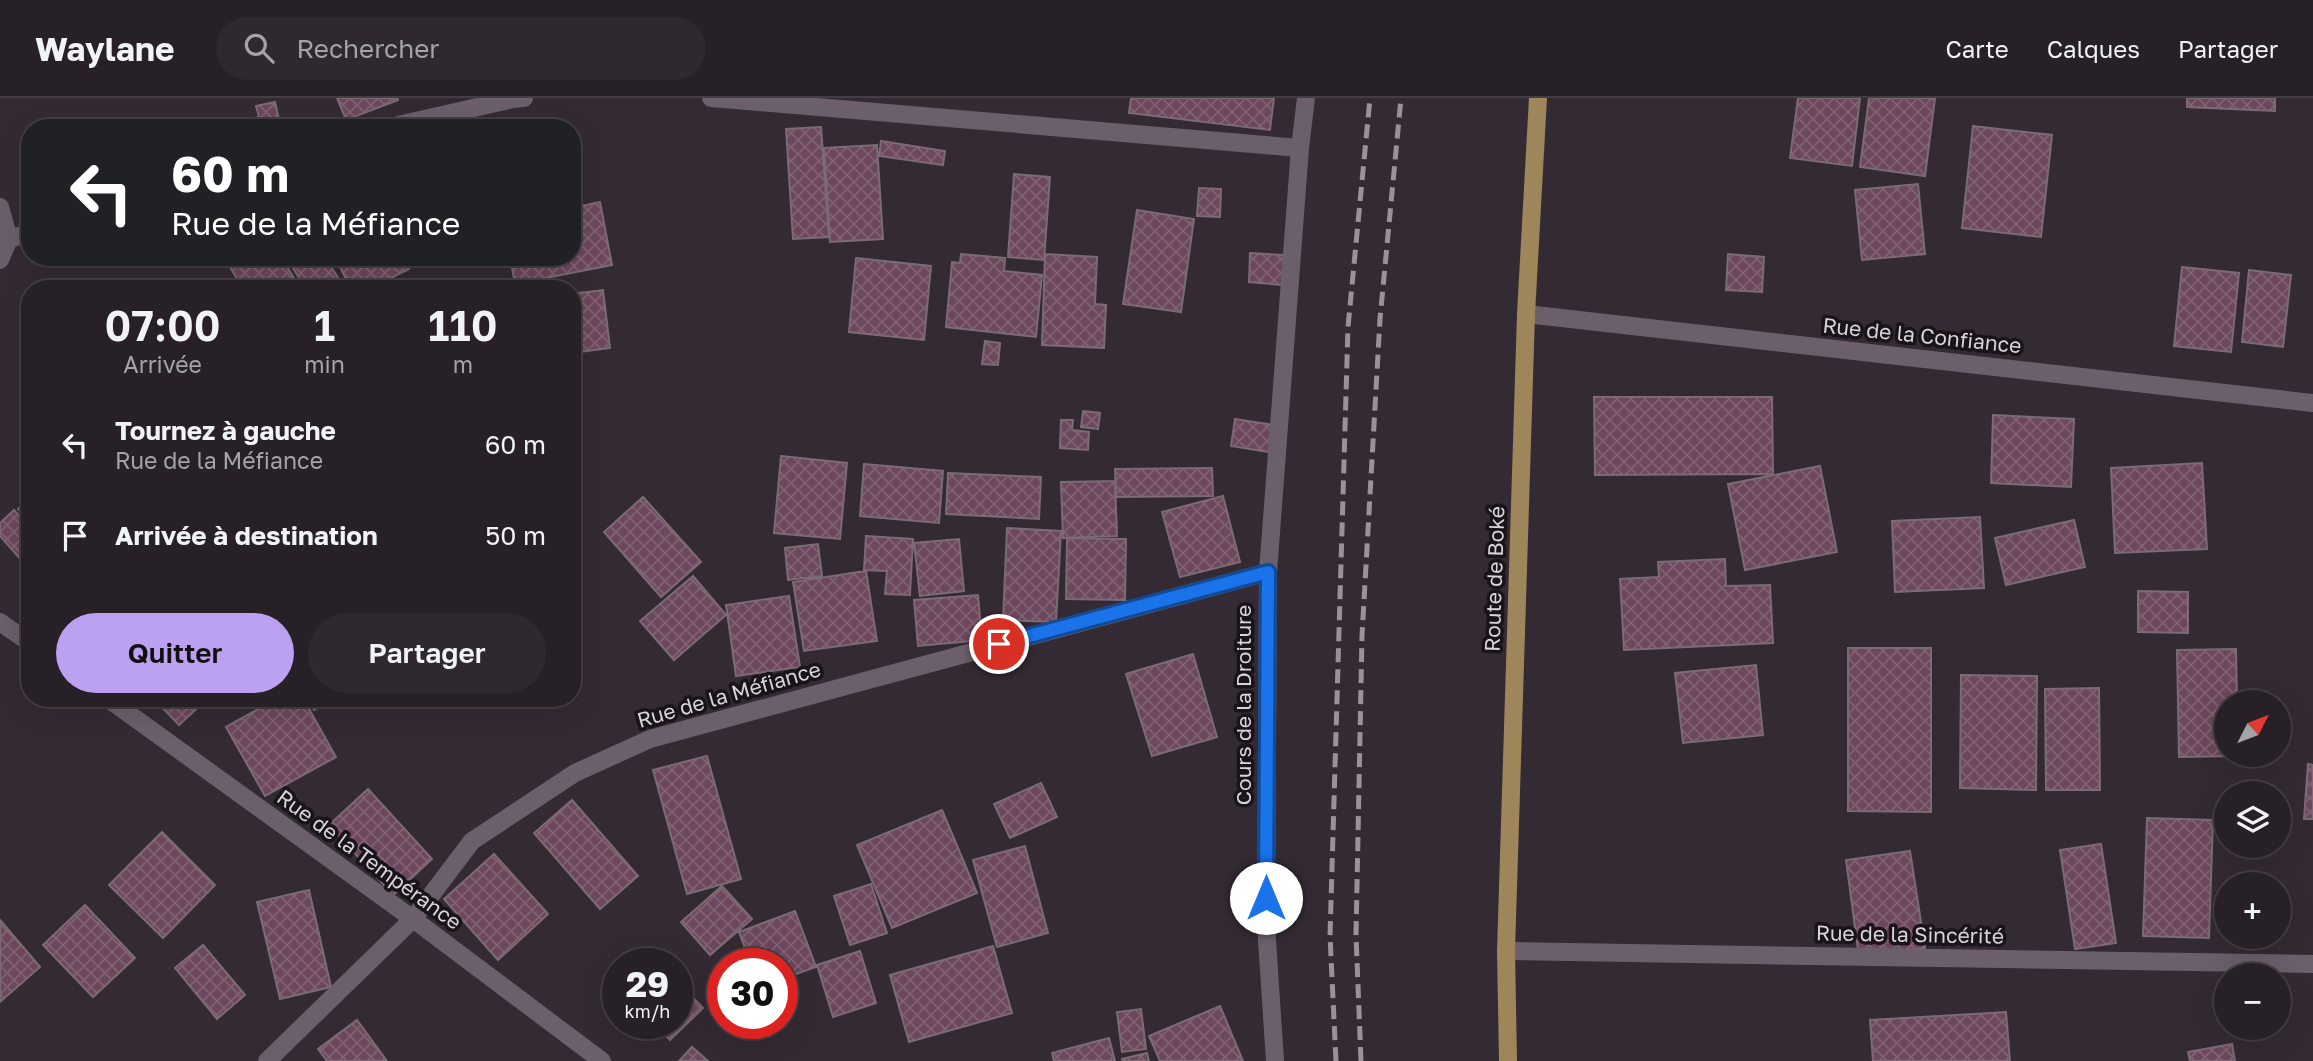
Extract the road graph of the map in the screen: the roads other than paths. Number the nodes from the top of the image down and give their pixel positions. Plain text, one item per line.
1 (524, 98) edge
2 (711, 98) edge
3 (1306, 98) edge
4 (1538, 98) edge
5 (427, 119) edge
6 (1300, 148) junction
7 (0, 207) edge
8 (21, 236) edge
9 (9, 239) junction
10 (0, 260) edge
11 (1526, 314) junction
12 (2313, 403) edge
13 (1268, 572) junction
14 (0, 622) edge
15 (21, 637) edge
16 (119, 707) edge
17 (413, 919) junction
18 (1506, 951) junction
19 (2313, 964) edge
20 (267, 1061) edge
21 (602, 1061) edge
22 (1275, 1061) edge
23 (1508, 1061) edge

1 - 5 street
2 - 6 street
3 - 6 street, Cours de la Droiture
4 - 11 main road, Route de Boké
6 - 13 street, Cours de la Droiture
7 - 9 street
8 - 9 street
9 - 10 street
11 - 12 street, Rue de la Confiance
11 - 18 main road, Route de Boké
13 - 17 street, Rue de la Méfiance
13 - 22 street, Cours de la Droiture
14 - 15 street
16 - 17 street, Rue de la Tempérance
17 - 20 street, Rue de la Méfiance
17 - 21 street, Rue de la Tempérance
18 - 19 street, Rue de la Sincérité
18 - 23 main road, Route de Boké

